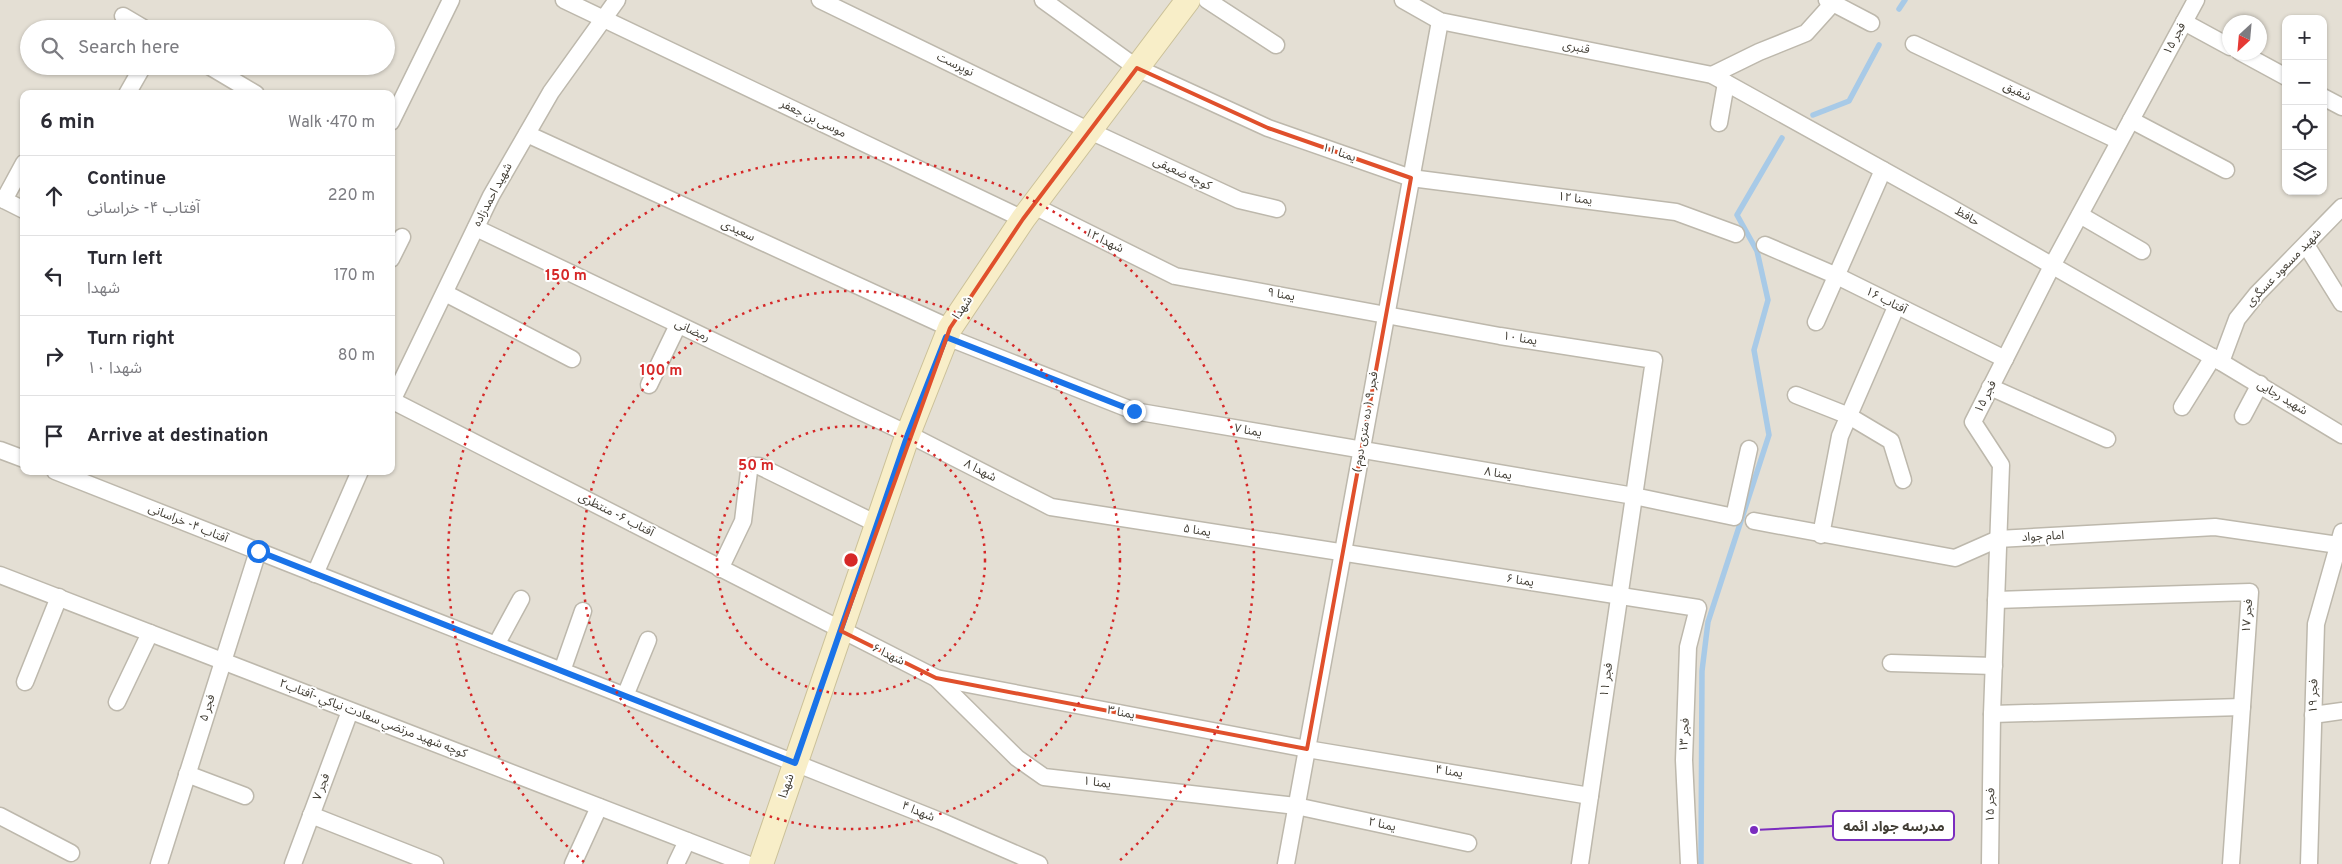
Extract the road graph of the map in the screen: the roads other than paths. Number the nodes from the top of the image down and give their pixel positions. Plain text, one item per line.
1 (451, 0) edge
2 (564, 0) edge
3 (617, 0) edge
4 (820, 0) edge
5 (1043, 0) edge
6 (1188, 0) edge
7 (1207, 0) edge
8 (1403, 0) edge
9 (2196, 0) edge
10 (1830, 1) edge
11 (123, 16) dead end
12 (603, 19) junction
13 (130, 20) edge
14 (1440, 21) junction
15 (2184, 22) junction
16 (1871, 23) dead end
17 (2222, 43) edge
18 (1914, 44) dead end
19 (1276, 45) dead end
20 (2255, 60) edge
21 (1137, 68) junction
22 (138, 75) edge
23 (224, 75) edge
24 (2282, 75) edge
25 (1719, 79) junction
26 (129, 90) edge
27 (249, 90) edge
28 (2327, 99) edge
29 (2342, 107) edge
30 (395, 114) edge
31 (2131, 120) junction
32 (1719, 123) dead end
33 (1090, 131) junction
34 (527, 134) junction
35 (2119, 141) junction
36 (20, 170) edge
37 (1883, 170) junction
38 (2226, 170) dead end
39 (1411, 178) junction
40 (2, 199) edge
41 (2342, 206) edge
42 (20, 208) edge
43 (1276, 208) dead end
44 (1028, 212) junction
45 (2080, 215) junction
46 (476, 228) junction
47 (1736, 234) dead end
48 (402, 237) dead end
49 (1766, 245) dead end
50 (2306, 245) junction
51 (395, 251) edge
52 (2142, 251) dead end
53 (2052, 266) junction
54 (1175, 276) joint
55 (1837, 276) junction
56 (445, 293) junction
57 (2342, 303) edge
58 (1896, 306) junction
59 (1386, 314) junction
60 (1816, 322) dead end
61 (678, 325) junction
62 (948, 333) junction
63 (572, 359) dead end
64 (2005, 359) junction
65 (1654, 360) joint
66 (2217, 360) junction
67 (2260, 384) junction
68 (649, 385) dead end
69 (1990, 387) junction
70 (395, 395) edge
71 (1796, 395) dead end
72 (395, 403) edge
73 (2182, 407) dead end
74 (1134, 411) joint
75 (1849, 416) junction
76 (2243, 416) dead end
77 (908, 434) junction
78 (2342, 435) edge
79 (2107, 439) dead end
80 (1749, 449) dead end
81 (0, 450) edge
82 (1361, 451) junction
83 (20, 458) edge
84 (65, 475) edge
85 (358, 475) edge
86 (1903, 480) dead end
87 (1634, 496) junction
88 (1051, 507) joint
89 (1754, 521) dead end
90 (877, 524) junction
91 (1821, 535) junction
92 (2340, 538) edge
93 (1998, 539) junction
94 (258, 551) junction
95 (1342, 554) junction
96 (720, 569) junction
97 (0, 574) edge
98 (315, 574) junction
99 (2336, 578) edge
100 (1620, 596) junction
101 (59, 598) junction
102 (521, 599) dead end
103 (1996, 600) junction
104 (1698, 608) joint
105 (583, 611) dead end
106 (841, 631) junction
107 (150, 633) junction
108 (648, 640) dead end
109 (496, 646) junction
110 (223, 661) junction
111 (1891, 663) dead end
112 (1994, 666) junction
113 (562, 671) junction
114 (936, 678) junction
115 (25, 682) dead end
116 (624, 696) junction
117 (117, 702) dead end
118 (2242, 707) junction
119 (350, 711) junction
120 (2342, 712) edge
121 (1992, 714) junction
122 (2314, 715) junction
123 (1307, 749) junction
124 (795, 763) junction
125 (187, 774) junction
126 (245, 796) dead end
127 (1590, 796) junction
128 (1296, 806) junction
129 (598, 807) junction
130 (311, 815) junction
131 (0, 816) edge
132 (687, 841) junction
133 (1468, 843) dead end
134 (71, 853) dead end
135 (159, 864) edge
136 (293, 864) edge
137 (435, 864) edge
138 (573, 864) edge
139 (676, 864) edge
140 (747, 864) edge
141 (761, 864) edge
142 (1039, 864) edge
143 (1286, 864) edge
144 (1580, 864) edge
145 (1689, 864) edge
146 (1990, 864) edge
147 (2231, 864) edge
148 (2309, 864) edge

1 - 30 street
2 - 12 street, موسی بن جعفر
3 - 12 street, شهید احمدزاده
4 - 33 street, نوپرست
5 - 21 street, یمنا ۱۱
6 - 21 main road, شهدا
7 - 19 street
8 - 14 street
9 - 15 street, فجر ۱۵
10 - 16 street
10 - 25 street
11 - 13 street
12 - 34 street, شهید احمدزاده
12 - 44 street, موسی بن جعفر
14 - 25 street, قنبری
14 - 39 street, فجر ۹ ( ده متری دوم )
15 - 17 street
15 - 31 street, فجر ۱۵
18 - 35 street, شفیق
20 - 24 street
21 - 33 main road, شهدا
21 - 39 street, یمنا ۱۱
22 - 26 street
23 - 27 street
25 - 32 street
25 - 37 street, حافظ
28 - 29 street
31 - 35 street, فجر ۱۵
31 - 38 street
33 - 43 street, کوچه ضعیقی
33 - 44 main road, شهدا
34 - 46 street, شهید احمدزاده
34 - 62 street, سعیدی
35 - 45 street, فجر ۱۵
36 - 40 street
37 - 53 street, حافظ
37 - 55 street
39 - 47 street, یمنا ۱۲
39 - 59 street, فجر ۹ ( ده متری دوم )
40 - 42 street
41 - 50 street, شهید مسعود عسگری
44 - 54 street, شهدا ۱۲
44 - 62 main road, شهدا
45 - 52 street
45 - 53 street, فجر ۱۵
46 - 56 street, شهید احمدزاده
46 - 61 street, رمضانی
48 - 51 street
49 - 55 street, آفتاب ۱۶
50 - 57 street
50 - 66 street, شهید مسعود عسگری
53 - 64 street, فجر ۱۵
53 - 66 street, حافظ
54 - 59 street, یمنا ۹
55 - 58 street, آفتاب ۱۶
55 - 60 street
56 - 63 street
56 - 70 street, شهید احمدزاده
58 - 64 street, آفتاب ۱۶
58 - 75 street
59 - 65 street, یمنا ۱۰
59 - 82 street, فجر ۹ ( ده متری دوم )
61 - 68 street
61 - 77 street, رمضانی
62 - 74 street, سعیدی
62 - 77 main road, شهدا
64 - 69 street, فجر ۱۵
65 - 87 street, فجر ۱۱
66 - 67 street, شهید رجایی
66 - 73 street, شهید مسعود عسگری
67 - 76 street
67 - 78 street, شهید رجایی
69 - 79 street
69 - 93 street, فجر ۱۵
71 - 75 street
72 - 96 street, آفتاب ۶- منتظری
74 - 82 street, یمنا ۷
75 - 86 street
75 - 91 street
77 - 88 street, شهدا ۸
77 - 90 main road, شهدا
80 - 87 street
81 - 83 street
82 - 87 street, یمنا ۸
82 - 95 street, فجر ۹ ( ده متری دوم )
84 - 94 street, آفتاب ۴- خراسانی
85 - 98 street
87 - 100 street, فجر ۱۱
88 - 95 street, یمنا ۵
89 - 91 street, امام جواد
90 - 96 street
90 - 106 main road, شهدا
91 - 93 street, امام جواد
92 - 93 street, امام جواد
92 - 99 street, فجر ۱۹
93 - 103 street, فجر ۱۵
94 - 98 street, آفتاب ۴- خراسانی
94 - 110 street, فجر ۵
95 - 100 street, یمنا ۶
95 - 123 street, فجر ۹ ( ده متری دوم )
96 - 106 street, آفتاب ۶- منتظری
97 - 101 street, كوچه شهيد مرتضي سعادت نياكي -آفتاب۲
98 - 109 street, آفتاب ۴- خراسانی
99 - 122 street, فجر ۱۹
100 - 104 street, یمنا ۶
100 - 127 street, فجر ۱۱
101 - 107 street, كوچه شهيد مرتضي سعادت نياكي -آفتاب۲
101 - 115 street
102 - 109 street
103 - 112 street, فجر ۱۵
103 - 118 street, فجر ۱۷
104 - 145 street, فجر ۱۳
105 - 113 street
106 - 114 street, شهدا ۶
106 - 124 main road, شهدا
107 - 110 street, كوچه شهيد مرتضي سعادت نياكي -آفتاب۲
107 - 117 street
108 - 116 street
109 - 113 street, آفتاب ۴- خراسانی
110 - 119 street, كوچه شهيد مرتضي سعادت نياكي -آفتاب۲
110 - 125 street, فجر ۵
111 - 112 street
112 - 121 street, فجر ۱۵
113 - 116 street, آفتاب ۴- خراسانی
114 - 123 street, یمنا ۳
114 - 128 street, یمنا ۱
116 - 124 street, آفتاب ۴- خراسانی
118 - 121 street
118 - 147 street, فجر ۱۷
119 - 129 street, كوچه شهيد مرتضي سعادت نياكي -آفتاب۲
119 - 130 street, فجر ۷
120 - 122 street
121 - 146 street, فجر ۱۵
122 - 148 street, فجر ۱۹
123 - 127 street, یمنا ۴
123 - 128 street, فجر ۹ ( ده متری دوم )
124 - 141 main road, شهدا
124 - 142 street, شهدا ۴
125 - 126 street
125 - 135 street, فجر ۵
127 - 144 street, فجر ۱۱
128 - 133 street, یمنا ۲
128 - 143 street, فجر ۹ ( ده متری دوم )
129 - 132 street, كوچه شهيد مرتضي سعادت نياكي -آفتاب۲
129 - 138 street
130 - 136 street, فجر ۷
130 - 137 street
131 - 134 street
132 - 139 street
132 - 140 street, كوچه شهيد مرتضي سعادت نياكي -آفتاب۲

